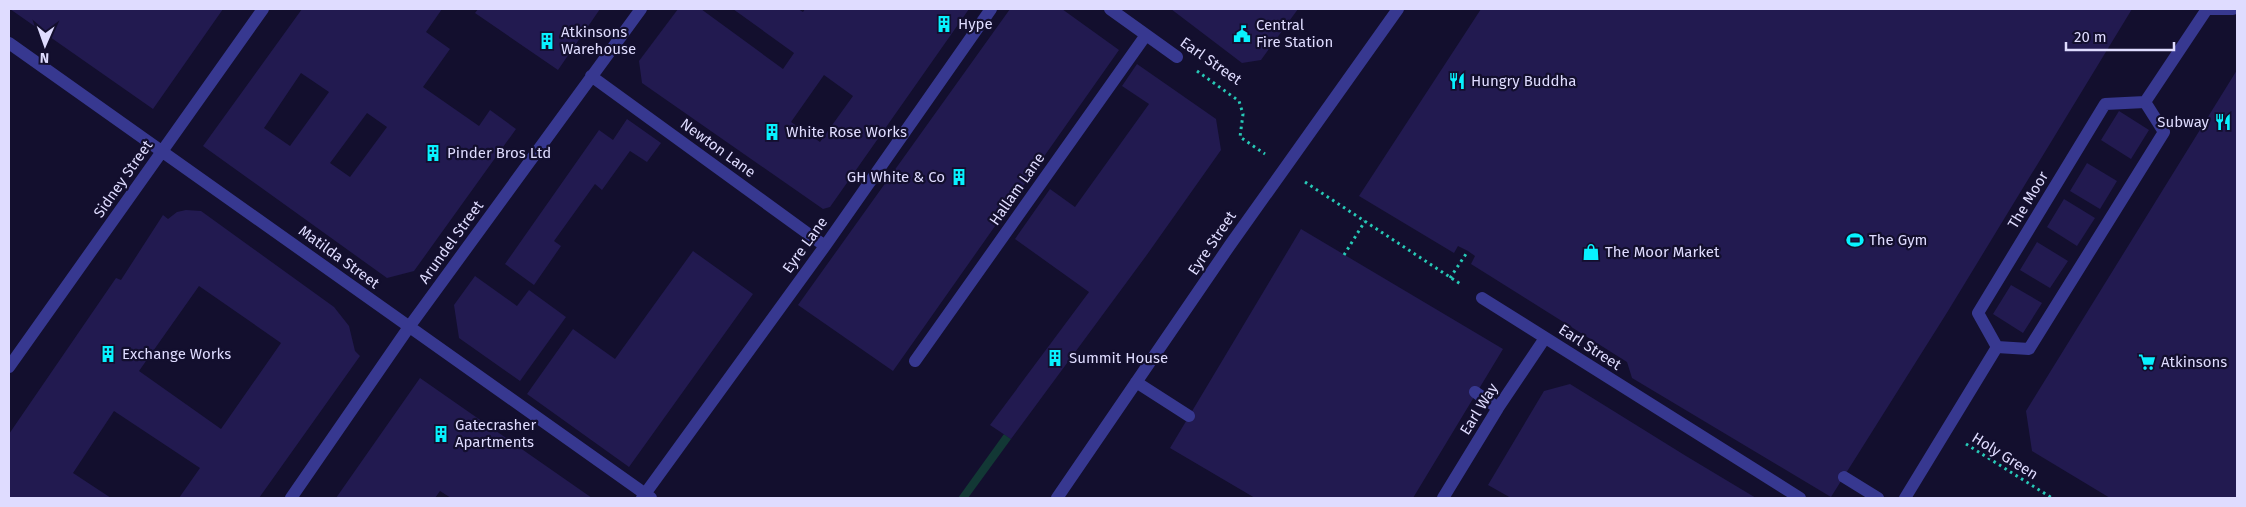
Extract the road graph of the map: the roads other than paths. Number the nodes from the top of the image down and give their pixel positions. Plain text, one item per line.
1 (263, 9) edge
2 (641, 9) edge
3 (991, 9) edge
4 (1110, 9) edge
5 (1398, 9) edge
6 (2206, 9) edge
7 (2233, 9) edge
8 (1146, 35) junction
9 (9, 43) edge
10 (1177, 57) road end
11 (591, 76) junction
12 (2145, 102) junction
13 (163, 152) junction
14 (825, 246) junction
15 (1482, 298) road end
16 (409, 327) junction
17 (1545, 338) junction
18 (1997, 347) junction
19 (915, 361) dead end
20 (9, 367) edge
21 (1136, 382) junction
22 (1475, 392) dead end
23 (1498, 408) junction
24 (1189, 416) dead end
25 (1844, 478) dead end
26 (646, 497) edge
27 (291, 498) edge
28 (1057, 498) edge
29 (1443, 498) edge
30 (1800, 498) edge
31 (1878, 498) edge
32 (1905, 498) edge

1 - 13 street, Sidney Street
2 - 11 street, Arundel Street
3 - 14 street, Eyre Lane
4 - 8 street, Earl Street
5 - 21 street, Eyre Street
6 - 7 street
6 - 12 street
8 - 10 street, Earl Street
8 - 19 street, Hallam Lane
9 - 13 street, Matilda Street
11 - 14 street, Newton Lane
11 - 16 street, Arundel Street
12 - 18 street
12 - 18 street, The Moor
13 - 16 street, Matilda Street
13 - 20 street, Sidney Street
14 - 26 street, Eyre Lane
15 - 17 street, Earl Street
16 - 26 street, Matilda Street
16 - 27 street, Arundel Street
17 - 23 street, Earl Way
17 - 30 street, Earl Street
18 - 32 street
21 - 24 street
21 - 28 street, Eyre Street
22 - 23 street
23 - 29 street, Earl Way
25 - 31 street

